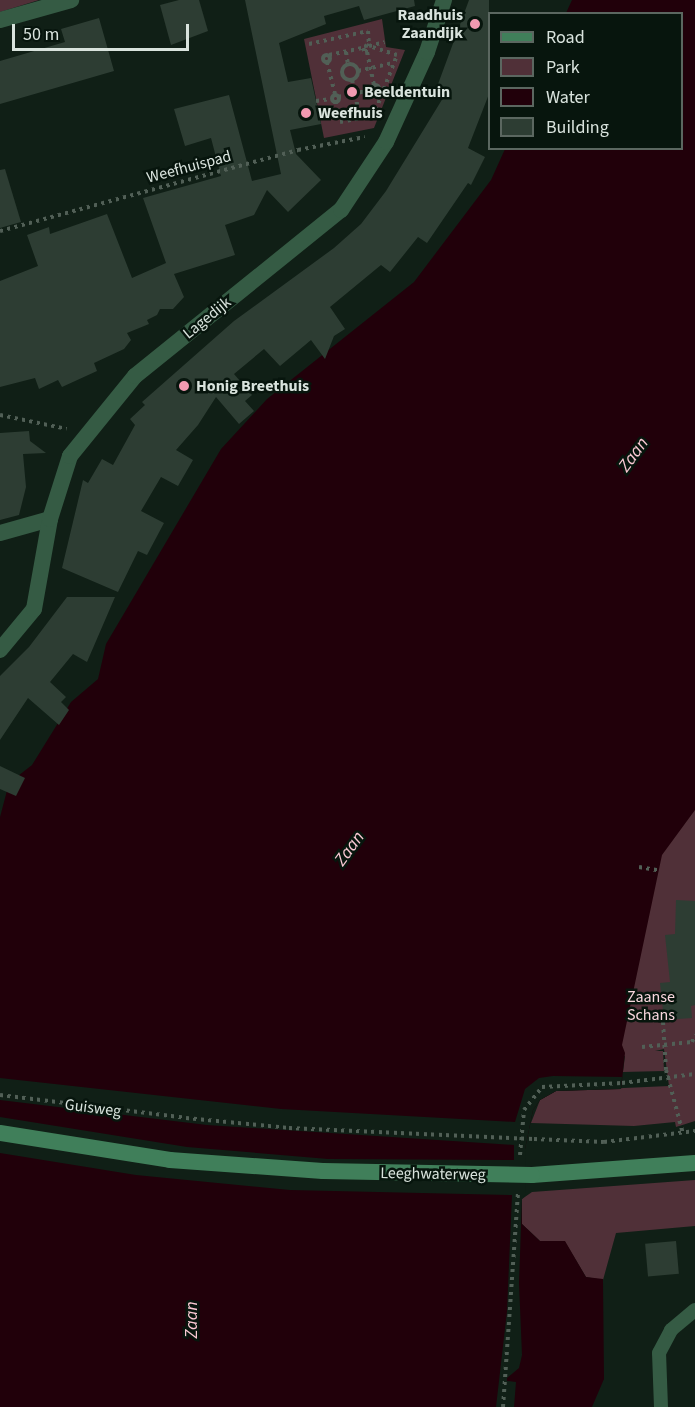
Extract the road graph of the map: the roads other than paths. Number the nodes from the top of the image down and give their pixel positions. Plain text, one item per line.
1 (71, 0) edge
2 (444, 0) edge
3 (0, 20) edge
4 (50, 519) junction
5 (0, 533) edge
6 (0, 650) edge
7 (0, 1133) edge
8 (695, 1163) edge
9 (695, 1310) edge
10 (661, 1407) edge

1 - 3 street
2 - 4 street, Lagedijk
4 - 5 street
4 - 6 street, Lagedijk
7 - 8 main road, Leeghwaterweg, bridge
9 - 10 lane

